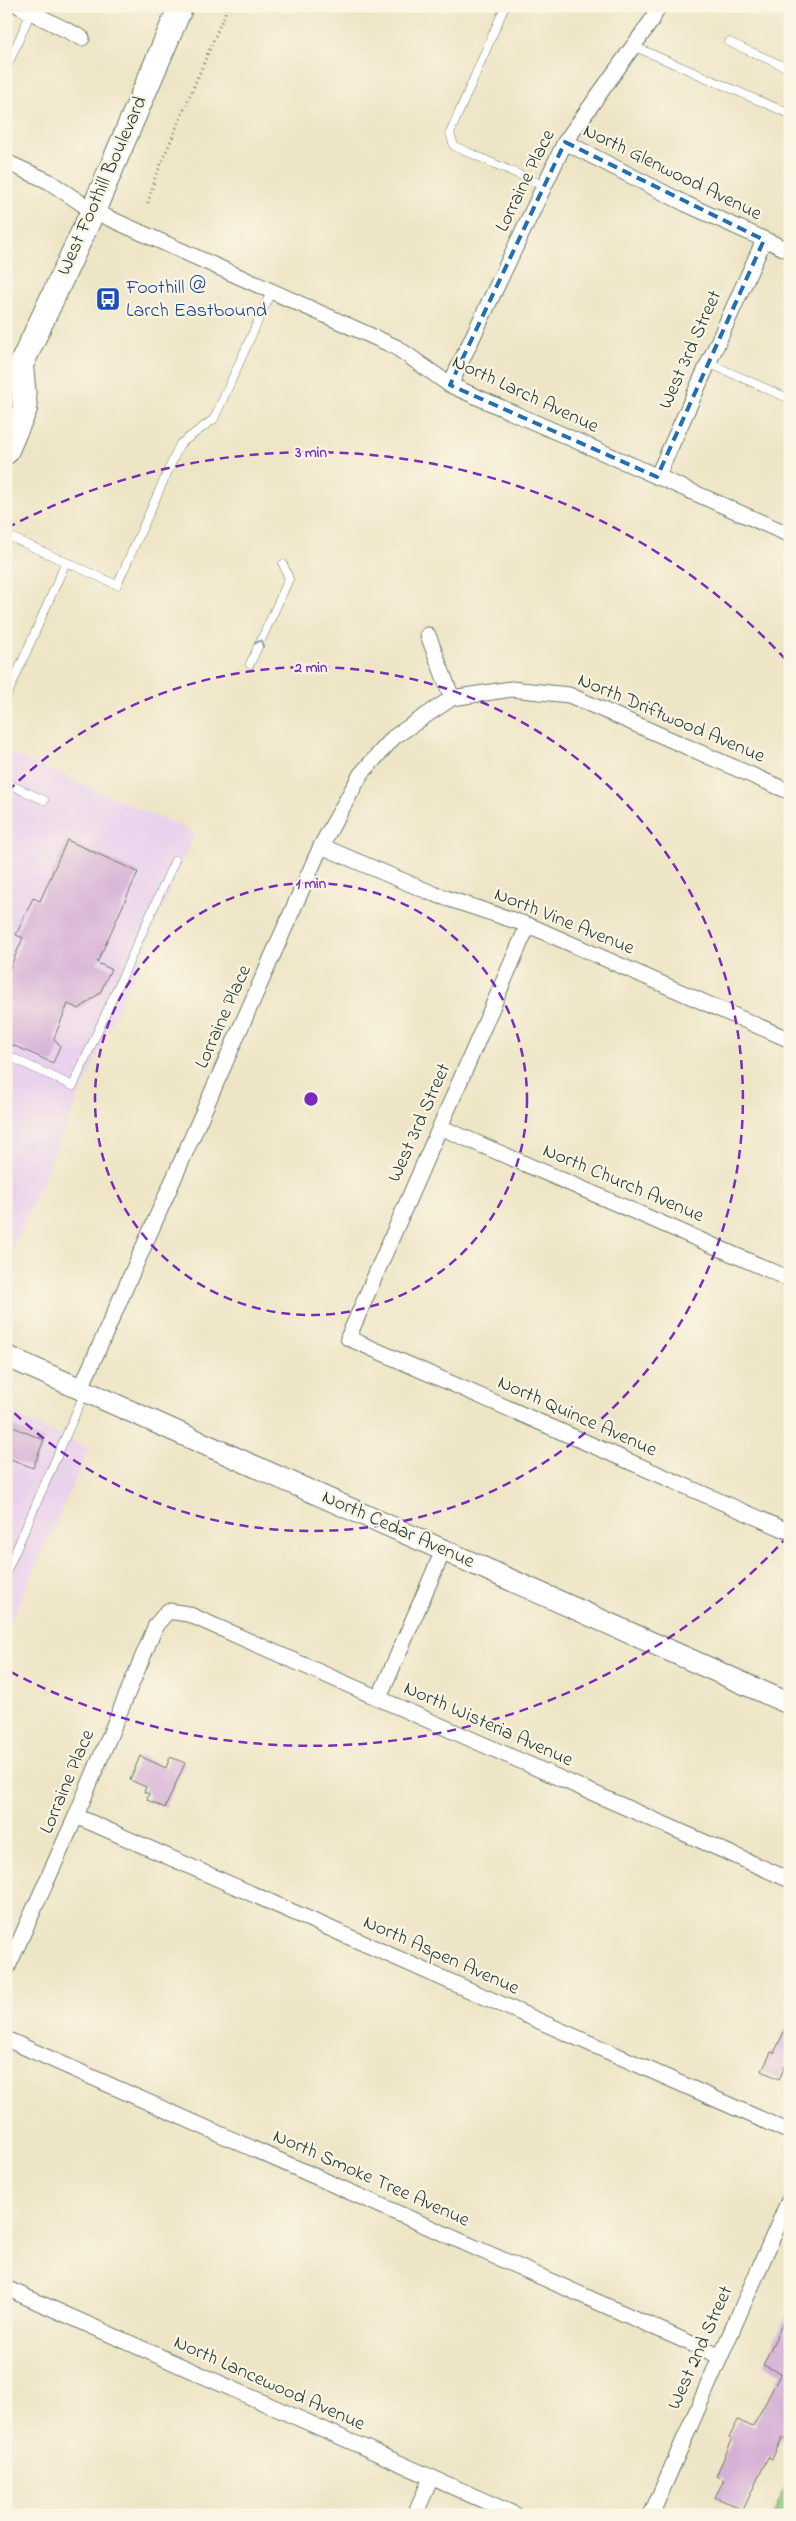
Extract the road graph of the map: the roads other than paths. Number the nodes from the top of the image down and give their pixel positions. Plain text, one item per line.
1 (181, 6) edge
2 (505, 6) edge
3 (658, 6) edge
4 (781, 6) edge
5 (25, 9) edge
6 (790, 10) edge
7 (82, 38) dead end
8 (729, 42) dead end
9 (633, 46) junction
10 (6, 69) edge
11 (790, 69) edge
12 (790, 114) edge
13 (565, 142) junction
14 (6, 162) edge
15 (545, 186) junction
16 (93, 211) junction
17 (764, 240) junction
18 (790, 251) edge
19 (272, 290) junction
20 (708, 363) junction
21 (14, 371) edge
22 (450, 385) junction
23 (790, 399) edge
24 (6, 452) edge
25 (657, 477) junction
26 (6, 535) edge
27 (790, 535) edge
28 (66, 562) junction
29 (283, 564) dead end
30 (428, 635) dead end
31 (250, 664) dead end
32 (6, 698) edge
33 (452, 698) junction
34 (6, 783) edge
35 (790, 792) edge
36 (44, 800) dead end
37 (321, 846) junction
38 (175, 860) dead end
39 (528, 925) junction
40 (790, 1040) edge
41 (6, 1055) edge
42 (440, 1127) junction
43 (790, 1278) edge
44 (348, 1338) joint
45 (6, 1356) edge
46 (84, 1389) junction
47 (790, 1532) edge
48 (443, 1551) junction
49 (6, 1573) edge
50 (168, 1611) joint
51 (379, 1698) junction
52 (790, 1704) edge
53 (76, 1816) junction
54 (790, 1880) edge
55 (6, 1971) edge
56 (6, 2039) edge
57 (790, 2132) edge
58 (790, 2198) edge
59 (6, 2288) edge
60 (719, 2356) junction
61 (431, 2478) junction
62 (415, 2515) edge
63 (516, 2515) edge
64 (651, 2515) edge

1 - 16 main road, West Foothill Boulevard
2 - 15 lane
3 - 9 street, Lorraine Place
4 - 6 lane
5 - 7 street
5 - 10 lane
8 - 11 lane
9 - 12 lane
9 - 13 street, Lorraine Place
13 - 15 street, Lorraine Place
13 - 17 street, North Glenwood Avenue
14 - 16 street, North Larch Avenue
15 - 22 street, Lorraine Place
16 - 19 street, North Larch Avenue
16 - 21 main road, West Foothill Boulevard
17 - 18 street, North Glenwood Avenue
17 - 20 street, West 3rd Street
19 - 22 street, North Larch Avenue
19 - 28 lane
20 - 23 lane
20 - 25 street, West 3rd Street
21 - 24 main road, West Foothill Boulevard
22 - 25 street, North Larch Avenue
25 - 27 street, North Larch Avenue
26 - 28 lane
28 - 32 lane
31 -> 29 lane
30 - 33 street
33 - 35 street, North Driftwood Avenue
33 - 37 street, Lorraine Place
34 - 36 lane
37 - 39 street, North Vine Avenue
37 - 46 street, Lorraine Place
38 - 41 lane
39 - 40 street, North Vine Avenue
39 - 42 street, West 3rd Street
42 - 43 street, North Church Avenue
42 - 44 street, West 3rd Street
44 - 47 street, North Quince Avenue
45 - 46 main road, North Cedar Avenue
46 - 48 main road, North Cedar Avenue
46 - 49 lane
48 - 51 street
48 - 52 main road, North Cedar Avenue
50 - 51 street, North Wisteria Avenue
50 - 53 street, Lorraine Place
51 - 54 street, North Wisteria Avenue
53 - 55 street, Lorraine Place
53 - 57 street, North Aspen Avenue
56 - 60 street, North Smoke Tree Avenue
58 - 60 street, West 2nd Street
59 - 61 street, North Lancewood Avenue
60 - 64 street, West 2nd Street
61 - 62 street
61 - 63 street, North Lancewood Avenue

